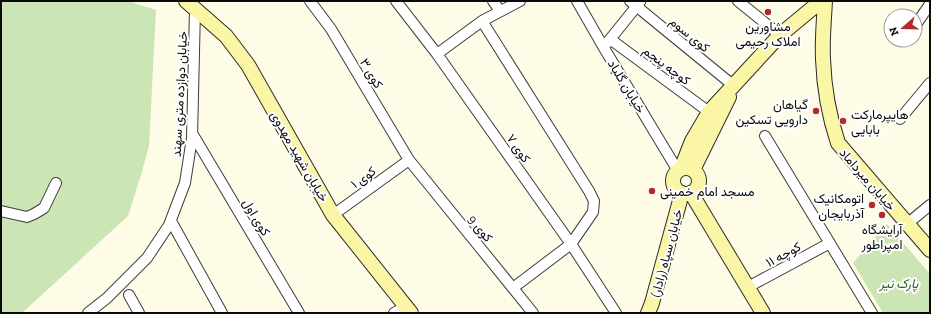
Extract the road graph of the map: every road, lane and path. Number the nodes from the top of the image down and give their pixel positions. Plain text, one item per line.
1 (310, 1) edge
2 (396, 1) edge
3 (493, 1) edge
4 (520, 1) edge
5 (577, 1) edge
6 (738, 1) edge
7 (821, 1) edge
8 (826, 1) edge
9 (636, 3) edge
10 (930, 4) edge
11 (191, 5) edge
12 (500, 12) junction
13 (923, 14) edge
14 (482, 21) junction
15 (780, 35) junction
16 (610, 39) junction
17 (604, 48) junction
18 (437, 54) junction
19 (930, 84) edge
20 (734, 86) junction
21 (709, 112) junction
22 (900, 119) dead end
23 (192, 133) junction
24 (765, 136) dead end
25 (409, 160) junction
26 (684, 170) junction
27 (56, 183) dead end
28 (686, 193) junction
29 (930, 205) edge
30 (1, 211) edge
31 (334, 215) junction
32 (171, 221) junction
33 (907, 224) junction
34 (830, 243) junction
35 (571, 244) junction
36 (930, 250) edge
37 (748, 287) junction
38 (513, 288) junction
39 (129, 295) dead end
40 (653, 310) edge
41 (403, 311) edge
42 (88, 313) edge
43 (139, 313) edge
44 (222, 313) edge
45 (298, 313) edge
46 (533, 313) edge
47 (616, 313) edge
48 (763, 313) edge
49 (872, 313) edge

1 - 25 street, کوی ۳
2 - 18 street, کوی ۷
3 - 12 street
4 - 12 street
5 - 17 street, خیابان گلباد
6 - 15 street
7 - 15 street
8 - 33 street, خیابان میرداماد
9 - 16 street
9 - 20 street, کوی سوم
10 - 13 street
11 - 23 street, خیابان دوازده متری سهند
11 - 31 street, خیابان شهید مهدوی
12 - 14 street
14 - 18 street
14 - 35 street
15 - 20 street
16 - 17 street
16 - 21 street, کوچه پنجم
17 - 26 street, خیابان گلباد
18 - 35 street, کوی ۷
19 - 22 street
20 - 21 street
20 - 26 street
21 - 26 street
23 - 32 street, خیابان دوازده متری سهند
23 - 45 street, کوی اول
24 - 34 street
25 - 31 street, کوی ۱
25 - 38 street, کوی 9
26 - 28 street
26 - 28 street
27 - 30 street
28 - 37 street
28 - 40 street, خیابان سپاه (رادار)
29 - 33 street
31 - 41 street, خیابان شهید مهدوی
32 - 42 street, خیابان دوازده متری سهند
32 - 44 street
33 - 36 street, خیابان میرداماد
34 - 37 street, کوچه ۱۱
34 - 49 street
35 - 38 street
35 - 47 street, کوی ۷
37 - 48 street
38 - 46 street, کوی 9
39 - 43 street

